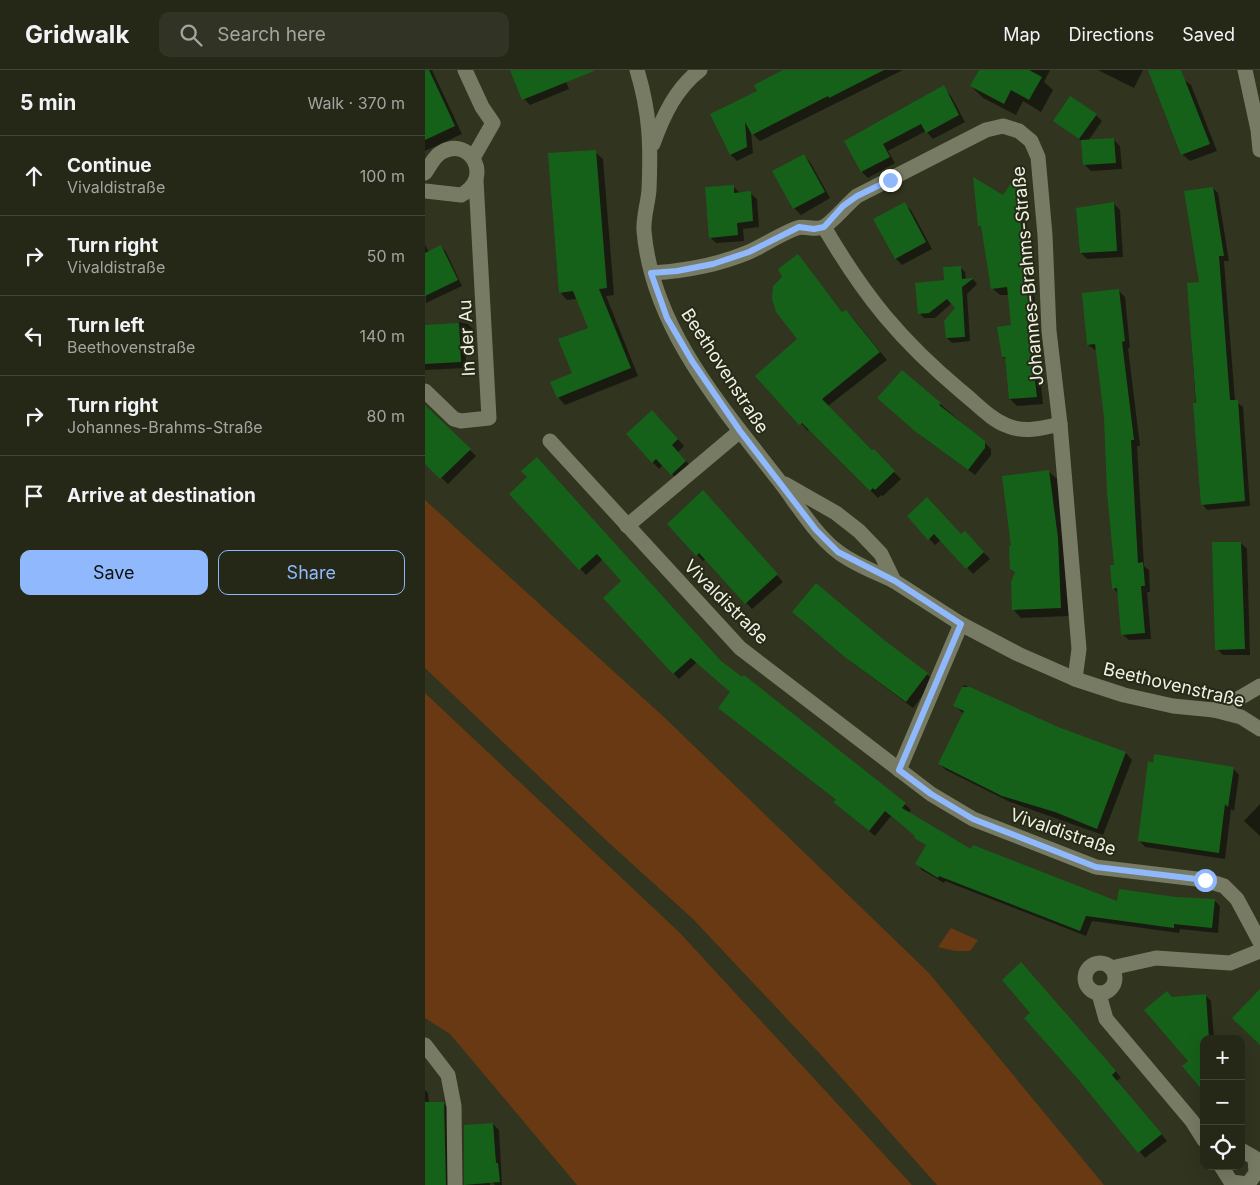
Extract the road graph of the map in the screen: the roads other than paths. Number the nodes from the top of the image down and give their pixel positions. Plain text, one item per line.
1 (465, 70) edge
2 (637, 70) edge
3 (700, 70) edge
4 (1243, 72) edge
5 (1259, 130) edge
6 (651, 150) junction
7 (1260, 150) edge
8 (473, 158) junction
9 (425, 173) edge
10 (476, 180) junction
11 (425, 191) edge
12 (824, 227) junction
13 (651, 273) junction
14 (425, 391) edge
15 (1060, 424) junction
16 (740, 431) junction
17 (550, 441) dead end
18 (778, 480) junction
19 (627, 526) junction
20 (895, 581) junction
21 (961, 624) junction
22 (1075, 679) junction
23 (1260, 686) edge
24 (1214, 710) junction
25 (1260, 728) edge
26 (899, 770) junction
27 (1260, 942) edge
28 (1260, 951) edge
29 (1111, 968) junction
30 (1099, 994) junction
31 (425, 1045) edge
32 (1198, 1124) edge
33 (1245, 1152) edge
34 (1224, 1170) edge
35 (455, 1185) edge

1 - 8 street
2 - 6 street, Beethovenstraße
3 - 6 street
4 - 5 street
5 - 7 street
6 - 13 street, Beethovenstraße
8 - 9 street
8 - 10 street, In der Au
10 - 11 street
10 - 14 street, In der Au
12 - 13 street
12 - 15 street
12 - 15 street, Johannes-Brahms-Straße
13 - 16 street, Beethovenstraße
15 - 22 street, Johannes-Brahms-Straße
16 - 18 street, Beethovenstraße
16 - 19 street
17 - 19 street, Vivaldistraße
18 - 20 street, Beethovenstraße
18 - 20 street, Beethovenstraße
19 - 26 street, Vivaldistraße
20 - 21 street, Beethovenstraße
21 - 22 street, Beethovenstraße
21 - 26 street
22 - 24 street, Beethovenstraße
23 - 24 street
24 - 25 street, Beethovenstraße
26 - 27 street, Vivaldistraße
28 - 29 street
29 - 30 street
29 - 30 street
30 - 32 street
31 - 35 street
33 - 34 street

